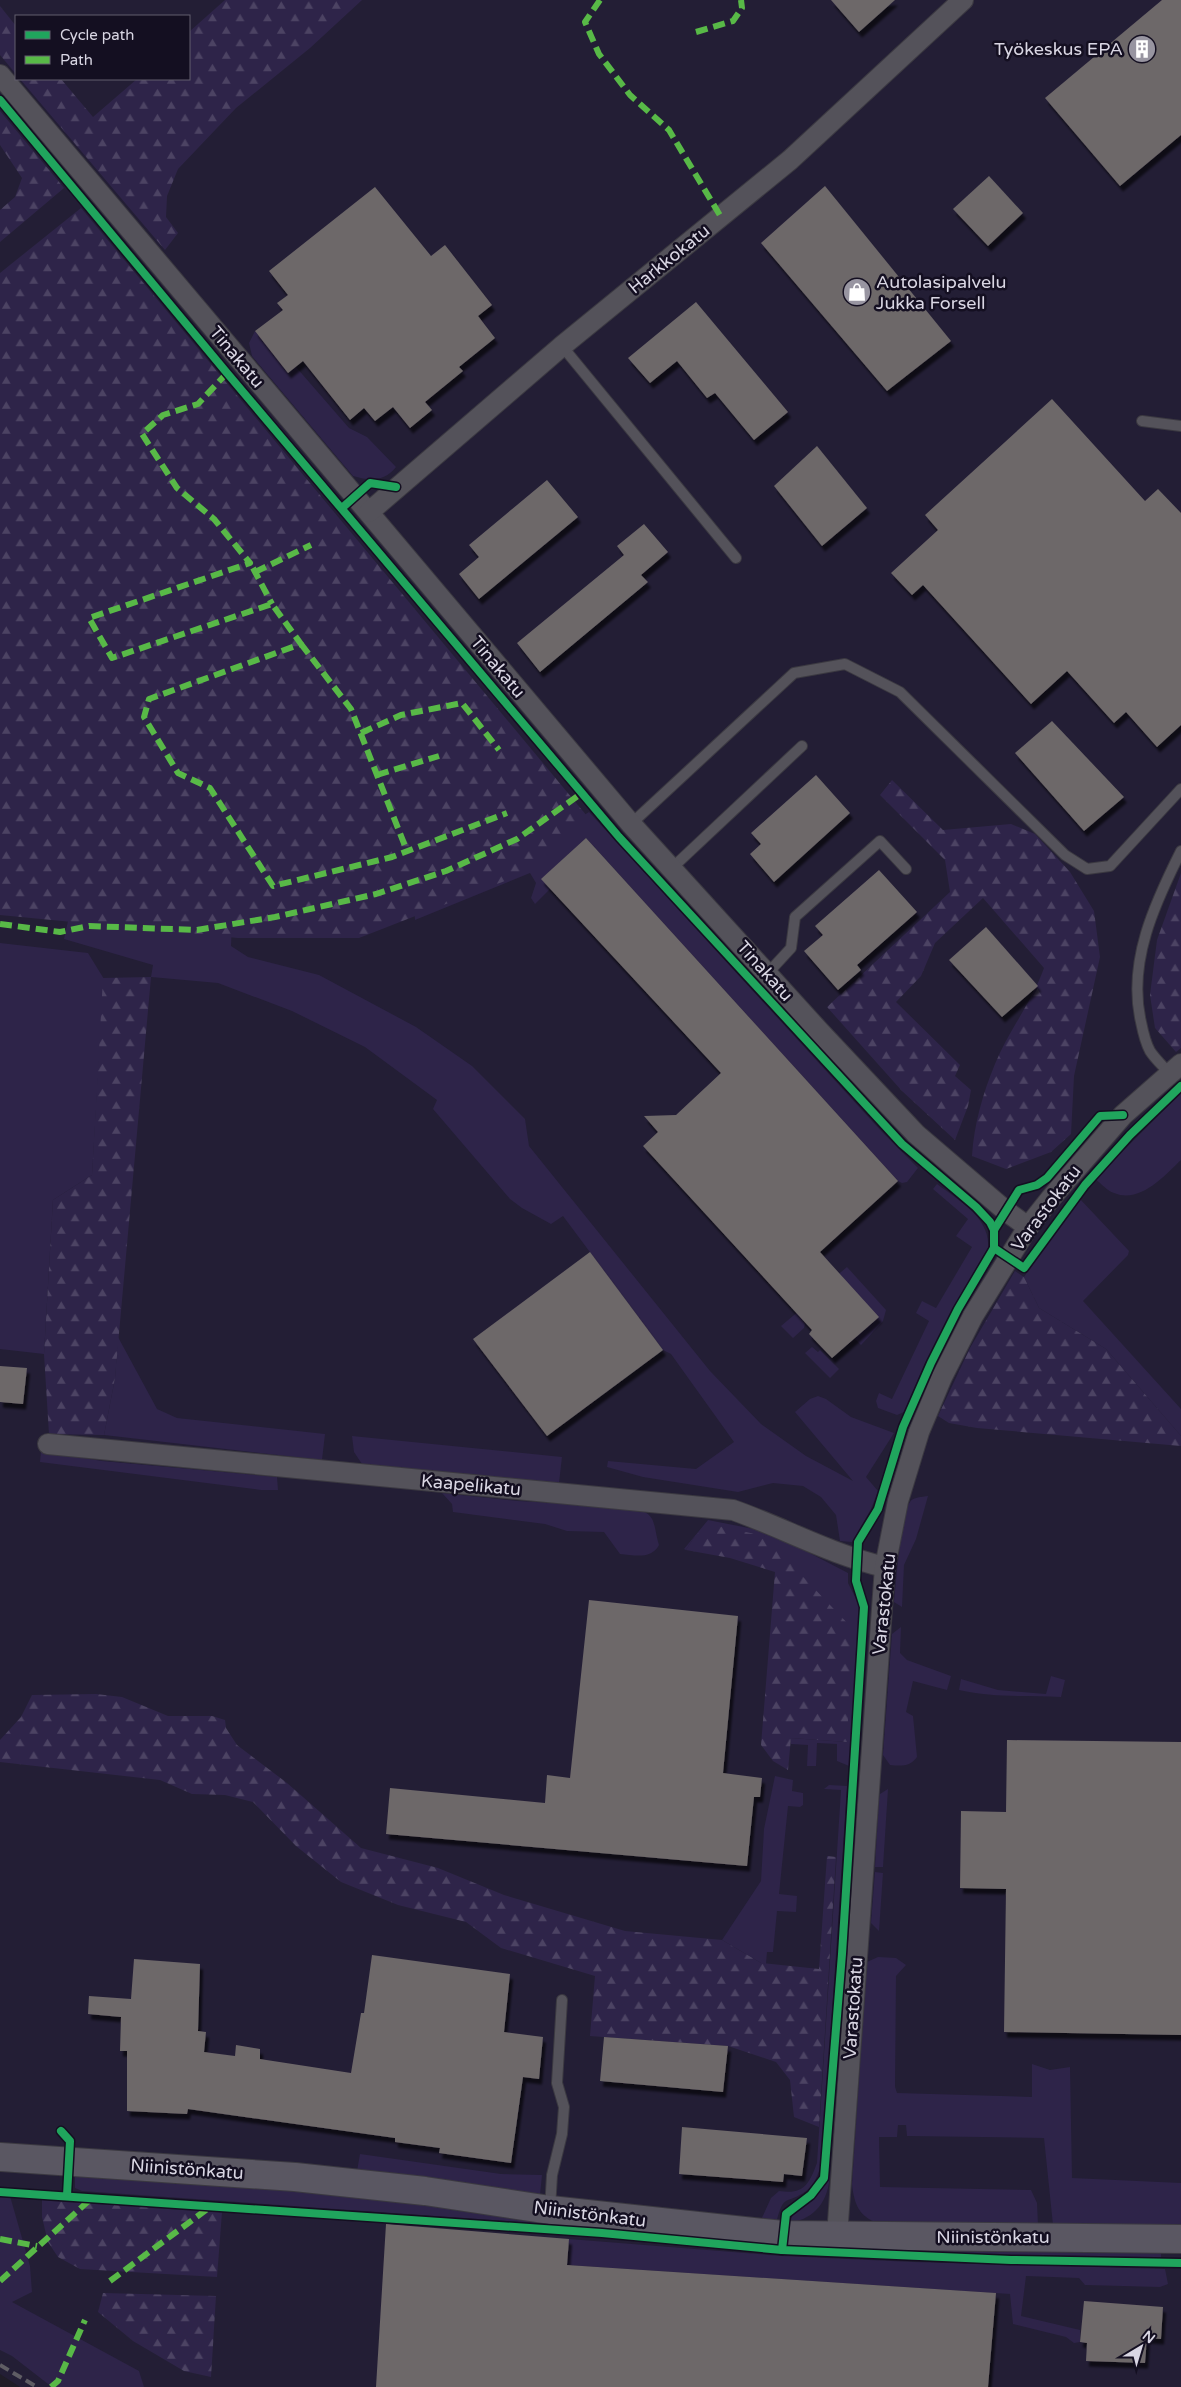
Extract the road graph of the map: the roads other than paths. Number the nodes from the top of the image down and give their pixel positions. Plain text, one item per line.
1 (963, 0) edge
2 (0, 75) edge
3 (562, 346) junction
4 (1142, 421) dead end
5 (1181, 426) edge
6 (369, 512) junction
7 (736, 558) dead end
8 (802, 746) dead end
9 (1181, 789) edge
10 (631, 824) junction
11 (1181, 851) edge
12 (672, 868) junction
13 (906, 869) dead end
14 (767, 974) junction
15 (1176, 1069) edge
16 (1028, 1227) junction
17 (48, 1444) dead end
18 (885, 1567) junction
19 (562, 2000) dead end
20 (0, 2157) edge
21 (550, 2210) junction
22 (837, 2236) junction
23 (1181, 2239) edge

1 - 3 street, Harkkokatu
2 - 6 street, Tinakatu
3 - 6 street, Harkkokatu
3 - 7 lane
4 - 5 lane
6 - 10 street, Tinakatu
8 - 12 lane
9 - 10 lane
10 - 12 street, Tinakatu
11 - 15 lane
12 - 14 street, Tinakatu
13 - 14 lane
14 - 16 street, Tinakatu
15 - 16 street, Varastokatu
16 - 18 street, Varastokatu
17 - 18 street, Kaapelikatu
18 - 22 street, Varastokatu
19 - 21 lane
20 - 21 street, Niinistönkatu
21 - 22 street, Niinistönkatu
22 - 23 street, Niinistönkatu

